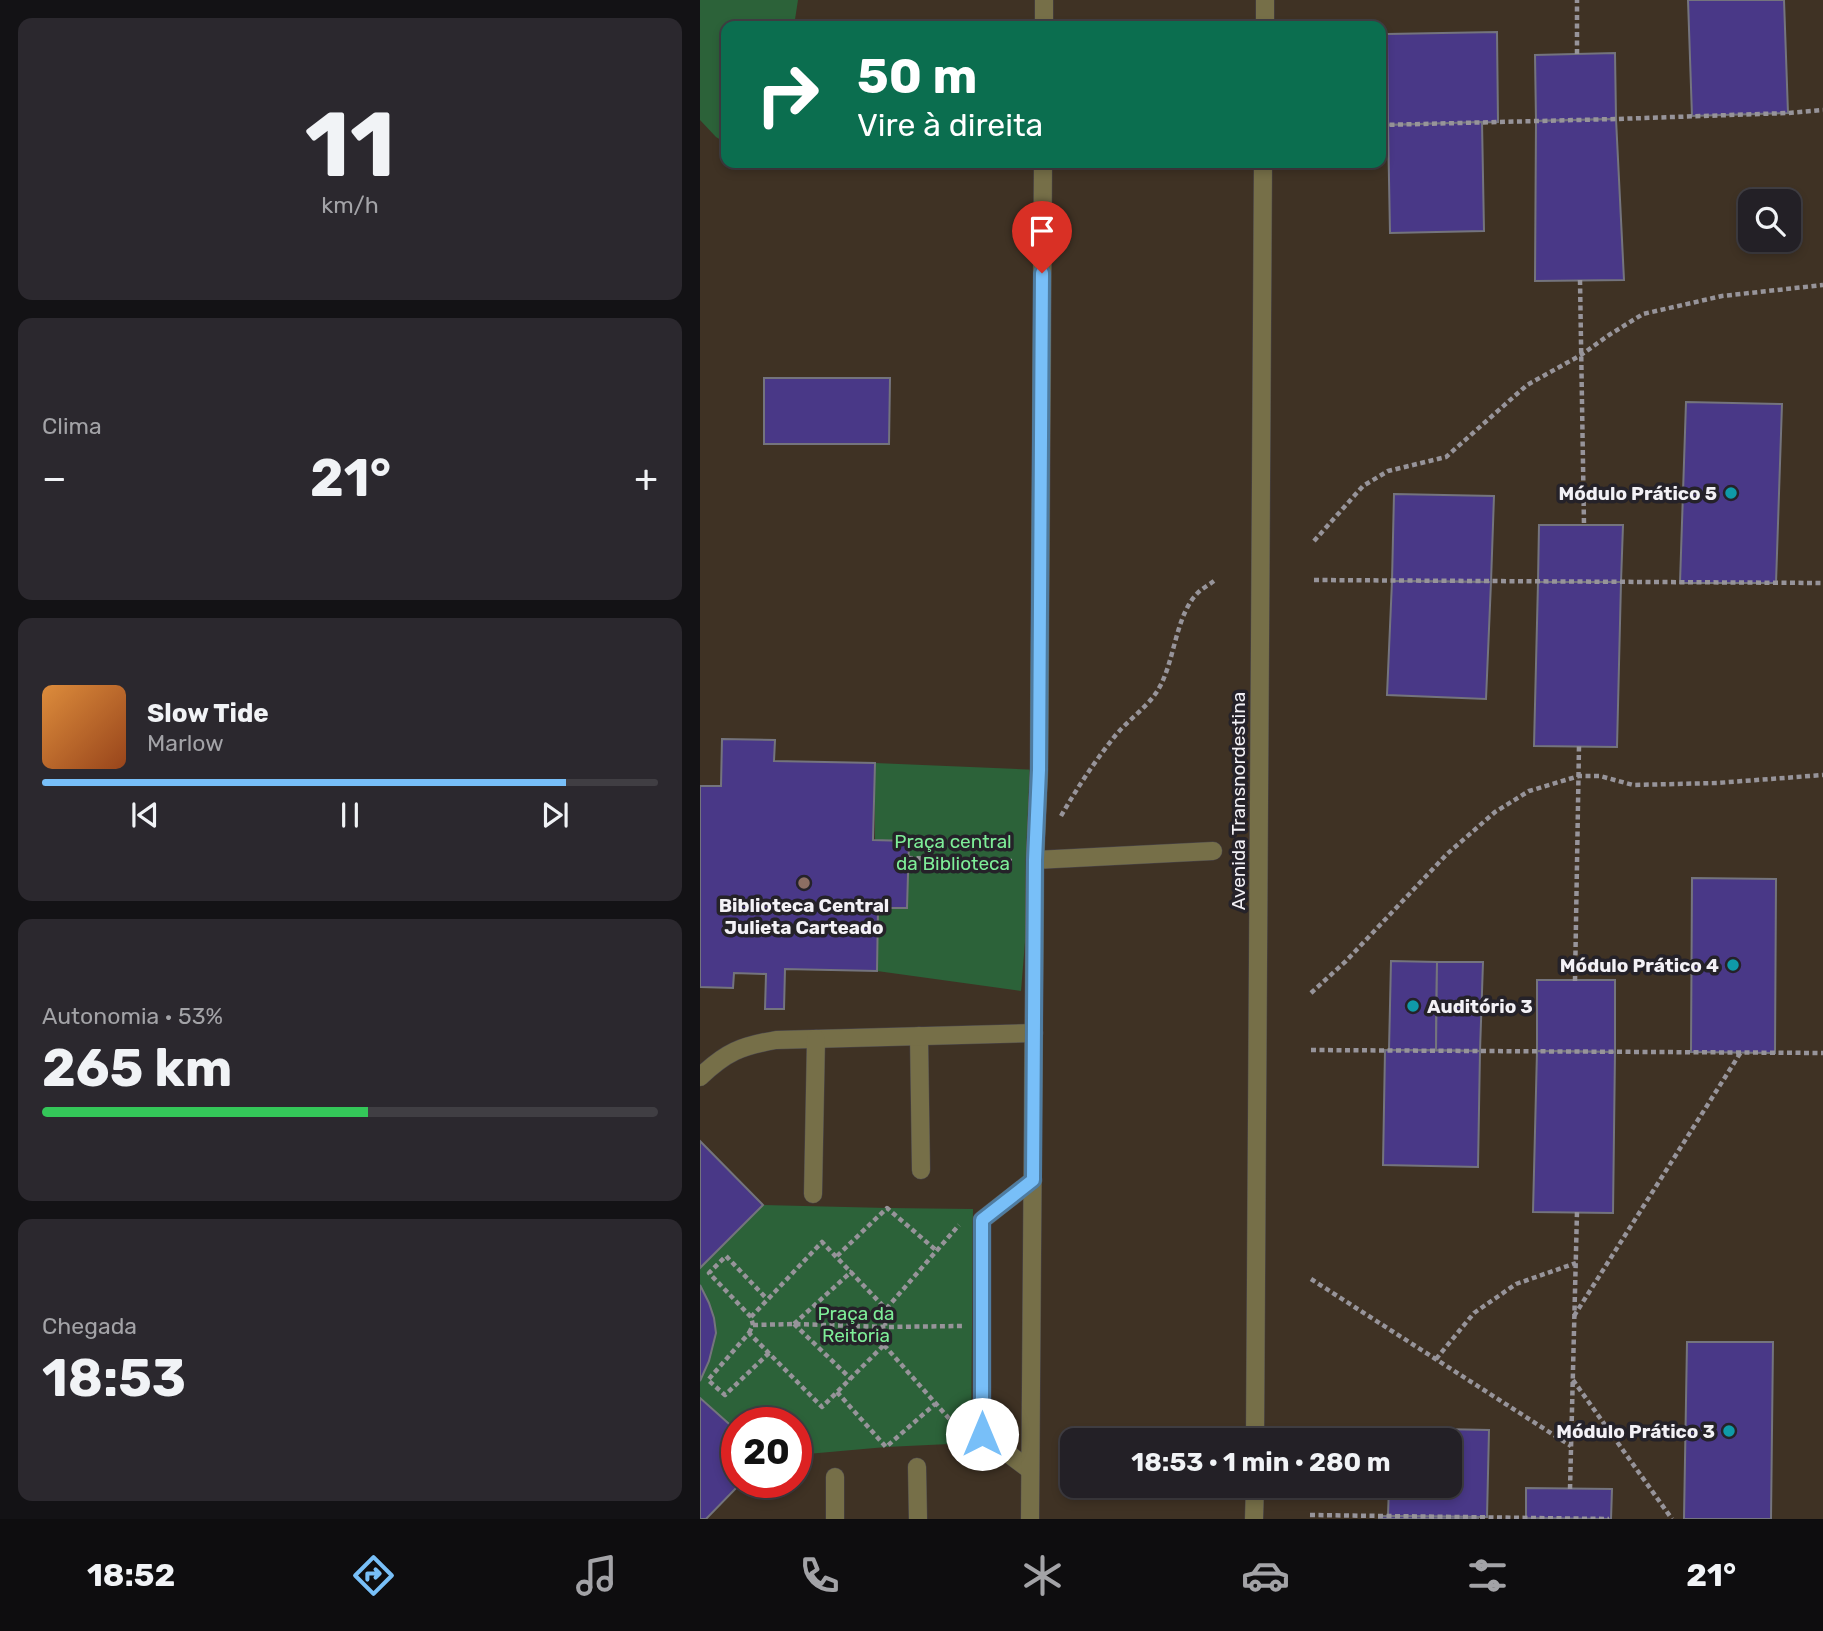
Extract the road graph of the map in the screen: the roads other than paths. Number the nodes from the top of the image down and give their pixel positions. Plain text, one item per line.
1 (1044, 0) edge
2 (1265, 0) edge
3 (1044, 21) edge
4 (1265, 21) edge
5 (1043, 168) edge
6 (1264, 168) edge
7 (1213, 851) dead end
8 (1028, 861) junction
9 (1034, 1033) junction
10 (919, 1036) junction
11 (816, 1040) junction
12 (700, 1077) edge
13 (922, 1170) dead end
14 (1033, 1180) junction
15 (813, 1194) dead end
16 (1255, 1428) edge
17 (917, 1467) dead end
18 (1030, 1470) junction
19 (835, 1477) dead end
20 (1255, 1498) edge
21 (835, 1519) edge
22 (918, 1519) edge
23 (1030, 1519) edge
24 (1254, 1519) edge

1 - 3 street
2 - 4 street
5 - 8 street
6 - 16 street, Avenida Transnordestina
7 - 8 street
8 - 9 street
9 - 10 street
9 - 14 street
10 - 11 street
10 - 13 street
11 - 12 street
11 - 15 street
14 - 18 street
14 - 18 street
17 - 22 street
18 - 23 street
19 - 21 street
20 - 24 street

